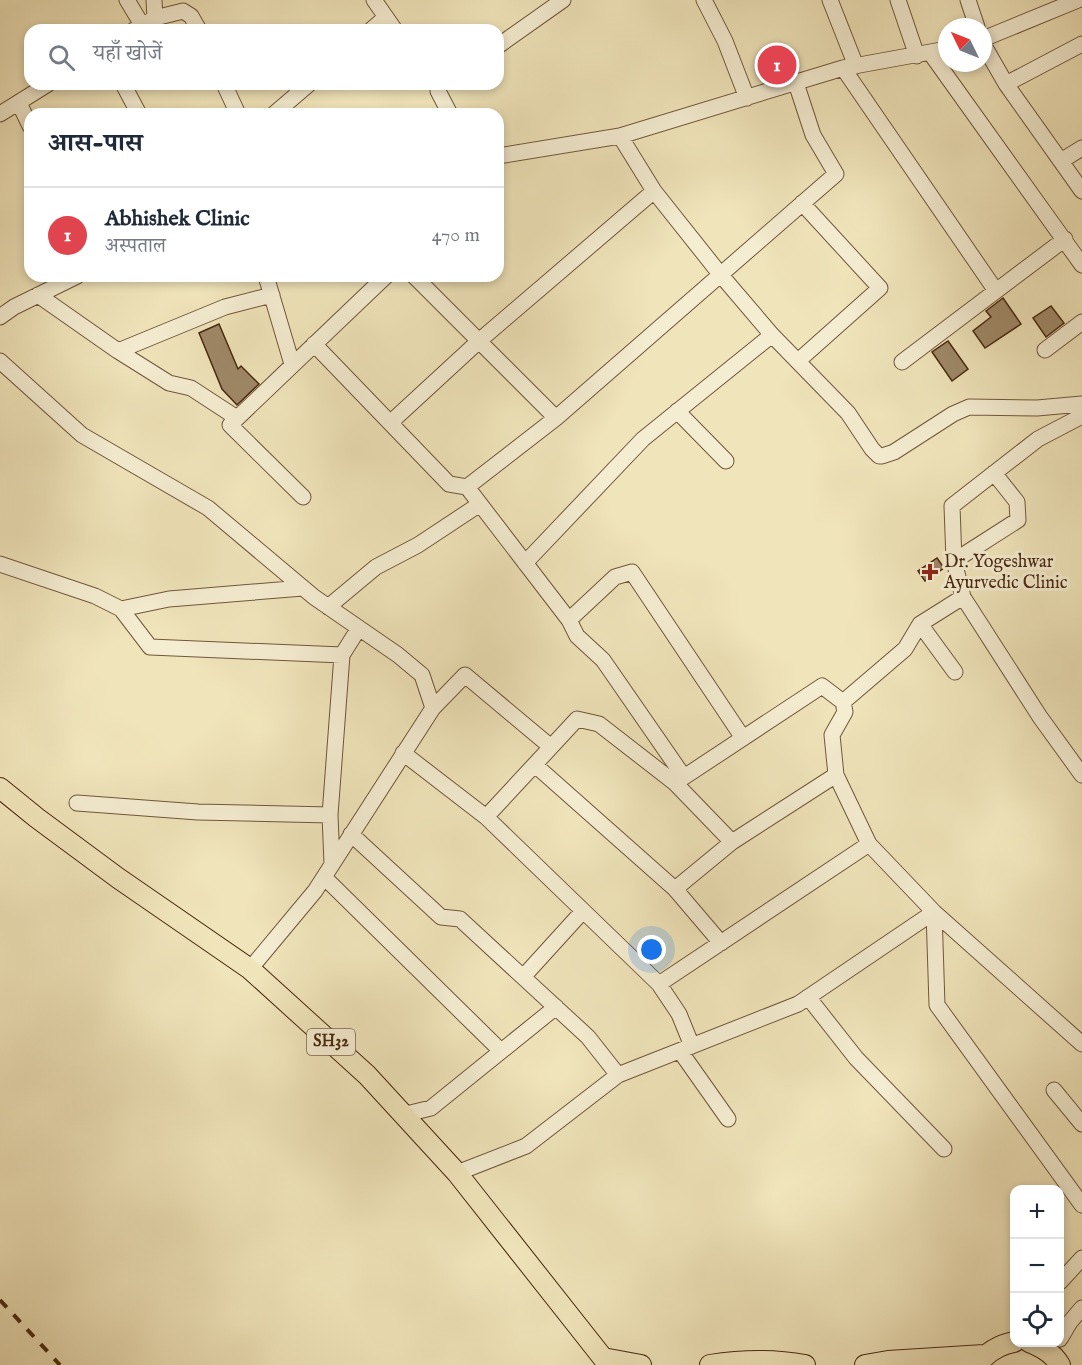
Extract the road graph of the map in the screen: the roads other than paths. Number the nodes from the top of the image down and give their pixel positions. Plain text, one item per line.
1 (127, 0) edge
2 (154, 0) edge
3 (374, 0) edge
4 (563, 0) edge
5 (704, 0) edge
6 (830, 0) edge
7 (898, 0) edge
8 (969, 0) edge
9 (1078, 0) edge
10 (974, 18) edge
11 (144, 24) edge
12 (196, 24) edge
13 (391, 24) edge
14 (992, 35) edge
15 (504, 42) edge
16 (1082, 44) edge
17 (938, 51) edge
18 (924, 55) junction
19 (992, 60) edge
20 (850, 67) junction
21 (796, 83) junction
22 (1006, 84) junction
23 (38, 90) edge
24 (126, 90) edge
25 (227, 90) edge
26 (302, 90) edge
27 (441, 90) edge
28 (747, 98) junction
29 (19, 102) junction
30 (136, 108) edge
31 (235, 108) edge
32 (281, 108) edge
33 (448, 108) edge
34 (24, 113) edge
35 (0, 114) edge
36 (620, 136) junction
37 (1082, 148) edge
38 (504, 155) edge
39 (1061, 161) junction
40 (654, 191) junction
41 (1082, 191) edge
42 (802, 203) junction
43 (1065, 239) junction
44 (1082, 265) edge
45 (720, 274) junction
46 (65, 282) edge
47 (268, 282) edge
48 (380, 282) edge
49 (420, 282) edge
50 (996, 291) junction
51 (38, 295) junction
52 (272, 295) junction
53 (0, 317) edge
54 (1082, 322) edge
55 (772, 335) junction
56 (479, 341) junction
57 (314, 344) junction
58 (1045, 350) dead end
59 (118, 351) junction
60 (0, 361) edge
61 (798, 361) junction
62 (902, 362) dead end
63 (292, 364) junction
64 (1082, 404) edge
65 (677, 411) junction
66 (1082, 416) edge
67 (237, 418) junction
68 (556, 418) junction
69 (390, 423) junction
70 (726, 461) dead end
71 (994, 473) junction
72 (467, 487) junction
73 (303, 498) dead end
74 (480, 504) junction
75 (954, 561) junction
76 (525, 563) junction
77 (0, 564) edge
78 (303, 588) junction
79 (963, 597) junction
80 (328, 607) junction
81 (121, 609) junction
82 (569, 620) junction
83 (920, 624) junction
84 (359, 628) junction
85 (342, 655) junction
86 (955, 672) dead end
87 (843, 702) junction
88 (433, 708) junction
89 (743, 738) junction
90 (551, 747) junction
91 (403, 753) junction
92 (535, 765) junction
93 (836, 775) junction
94 (1082, 775) edge
95 (680, 780) junction
96 (0, 788) edge
97 (77, 803) dead end
98 (330, 815) junction
99 (486, 817) junction
100 (351, 834) junction
101 (732, 842) junction
102 (869, 843) junction
103 (328, 870) junction
104 (675, 889) junction
105 (583, 910) junction
106 (934, 912) junction
107 (721, 943) junction
108 (250, 969) junction
109 (523, 977) junction
110 (659, 984) junction
111 (808, 997) junction
112 (556, 1007) junction
113 (1082, 1044) edge
114 (686, 1048) junction
115 (501, 1051) junction
116 (618, 1075) junction
117 (1054, 1090) dead end
118 (402, 1115) junction
119 (728, 1119) dead end
120 (1082, 1124) edge
121 (944, 1149) dead end
122 (457, 1173) junction
123 (1082, 1205) edge
124 (1082, 1258) edge
125 (1064, 1277) edge
126 (1082, 1308) edge
127 (1010, 1340) edge
128 (1041, 1347) edge
129 (1057, 1350) edge
130 (981, 1360) edge
131 (606, 1362) edge
132 (641, 1365) edge
133 (710, 1365) edge
134 (805, 1365) edge
135 (865, 1365) edge

1 - 11 street
2 - 11 street
3 - 13 street
4 - 15 street
5 - 28 street
6 - 20 street
7 - 18 street
8 - 10 street
9 - 14 street
11 - 12 street
16 - 22 street
17 - 18 street
18 - 20 street
18 - 43 street
19 - 22 street
20 - 21 street
20 - 50 street
21 - 28 street
21 - 42 street
22 - 39 street
23 - 29 street
24 - 30 street
25 - 31 street
26 - 32 street
27 - 33 street
28 - 36 street
29 - 34 street
29 - 35 street
36 - 38 street
36 - 40 street
37 - 39 street
39 - 41 street
40 - 45 street
40 - 56 street
42 - 45 street
42 - 61 street
43 - 44 street
43 - 50 street
45 - 55 street
45 - 68 street
46 - 51 street
47 - 52 street
48 - 57 street
49 - 56 street
50 - 62 street
51 - 53 street
51 - 59 street
52 - 59 street
52 - 63 street
54 - 58 street
55 - 61 street
55 - 65 street
56 - 68 street
56 - 69 street
57 - 63 street
57 - 69 street
59 - 67 street
60 - 78 street
61 - 64 street
63 - 67 street
65 - 70 street
65 - 76 street
66 - 71 street
67 - 73 street
68 - 72 street
69 - 72 street
71 - 75 street
71 - 75 street
72 - 74 street
74 - 76 street
74 - 80 street
75 - 79 street
76 - 82 street
77 - 81 street
78 - 80 street
78 - 81 street
79 - 83 street
79 - 94 street
80 - 84 street
81 - 85 street
82 - 89 street
82 - 95 street
83 - 86 street
83 - 87 street
84 - 85 street
84 - 88 street
85 - 98 street
87 - 89 street
87 - 93 street
88 - 90 street
88 - 91 street
89 - 95 street
90 - 92 street
90 - 95 street
91 - 99 street
91 - 100 street
92 - 99 street
92 - 104 street
93 - 101 street
93 - 102 street
95 - 101 street
96 - 108 main road, SH32
97 - 98 street
98 - 103 street
99 - 105 street
100 - 103 street
100 - 109 street
101 - 104 street
102 - 106 street
102 - 107 street
103 - 108 street
103 - 115 street
104 - 107 street
105 - 109 street
105 - 110 street
106 - 111 street
106 - 113 street
106 - 123 street
107 - 110 street
108 - 118 main road, SH32
109 - 112 street
110 - 114 street
111 - 114 street
111 - 121 street
112 - 115 street
112 - 116 street
114 - 116 street
114 - 119 street
115 - 118 street
116 - 122 street
117 - 120 street
118 - 122 main road, SH32
122 - 131 main road, SH32
124 - 125 street
126 - 129 street
127 - 130 main road
128 - 129 main road
130 - 135 main road
131 - 132 main road, SH32
133 - 134 main road

